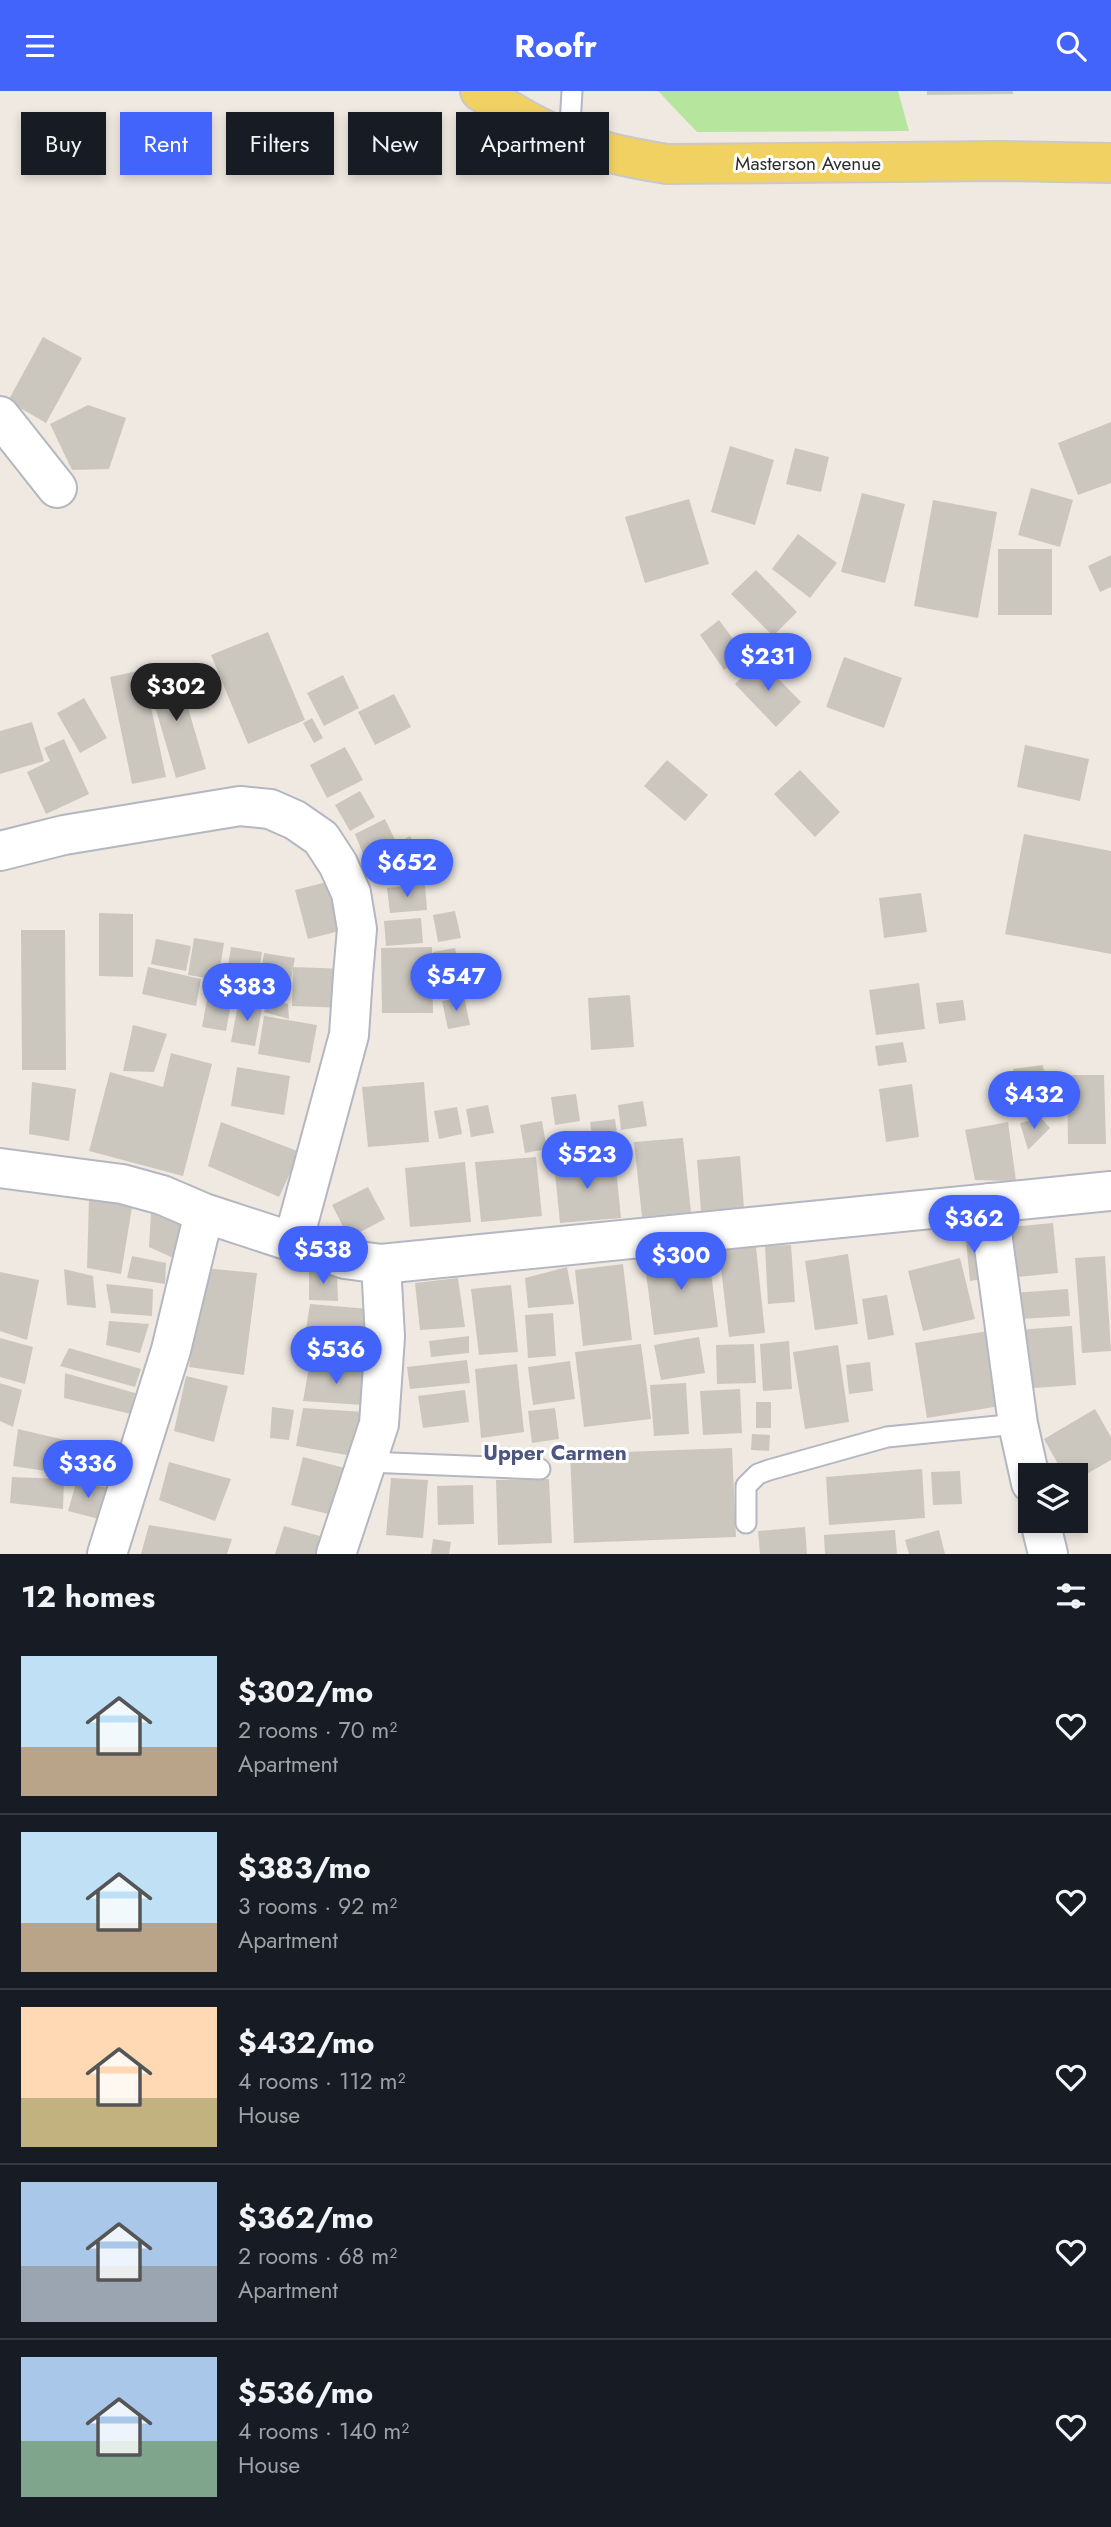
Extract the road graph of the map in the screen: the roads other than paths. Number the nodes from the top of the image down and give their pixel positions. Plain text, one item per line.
1 (480, 91) edge
2 (572, 91) edge
3 (520, 104) edge
4 (571, 112) edge
5 (609, 154) edge
6 (1111, 163) edge
7 (0, 416) edge
8 (57, 488) dead end
9 (0, 851) edge
10 (0, 1167) edge
11 (1111, 1191) edge
12 (988, 1203) junction
13 (204, 1213) junction
14 (293, 1242) junction
15 (381, 1264) junction
16 (1018, 1424) junction
17 (367, 1462) junction
18 (1027, 1463) edge
19 (540, 1469) dead end
20 (746, 1523) dead end
21 (1043, 1533) edge
22 (107, 1554) edge
23 (336, 1554) edge
24 (1048, 1554) edge

1 - 3 main road, Masterson Avenue
2 - 4 lane
5 - 6 main road, Masterson Avenue
7 - 8 street
9 - 14 street
10 - 13 street
11 - 12 street
12 - 15 street
12 - 16 street
13 - 14 street
13 - 22 street
14 - 15 street
15 - 17 street
16 - 18 street
16 - 20 lane
17 - 19 lane
17 - 23 street
21 - 24 street

